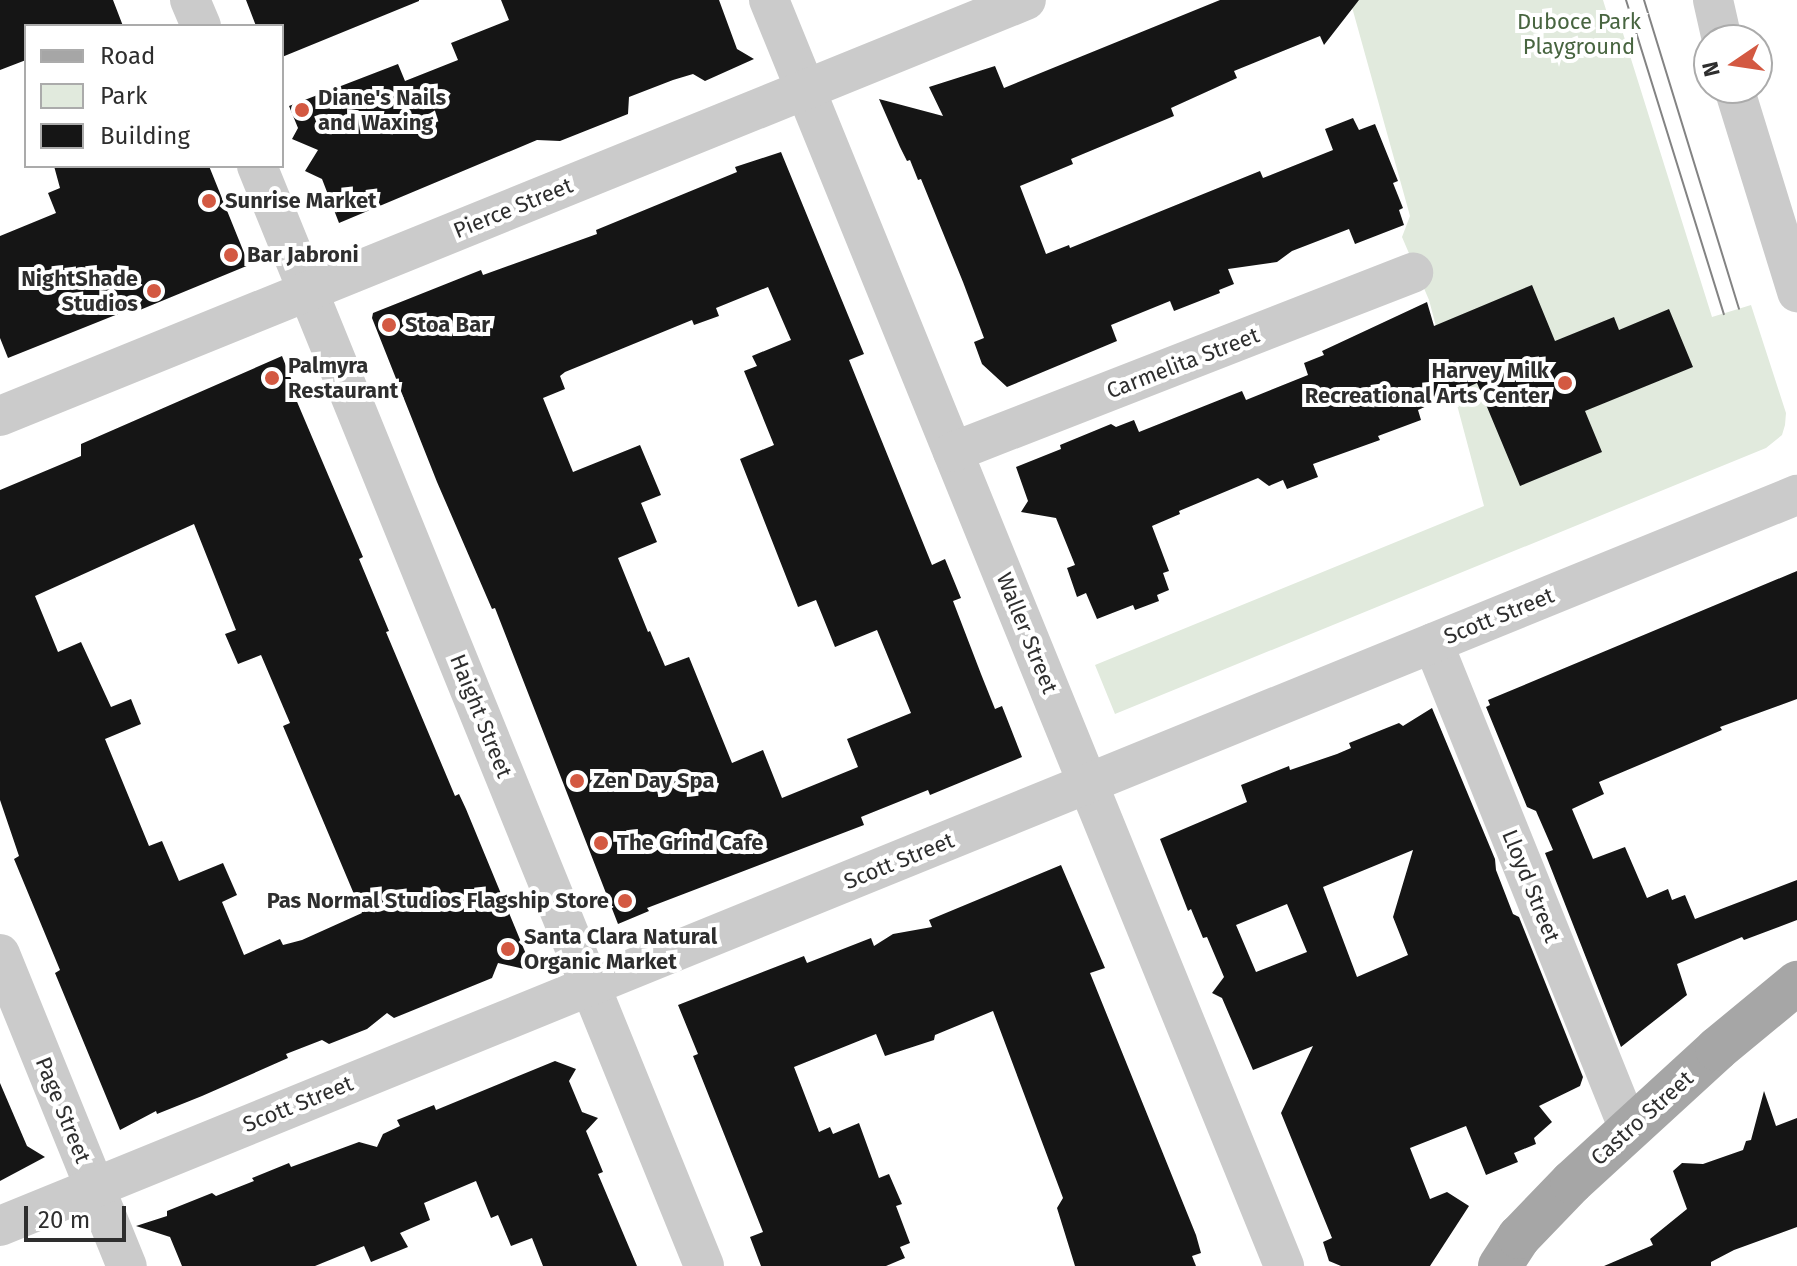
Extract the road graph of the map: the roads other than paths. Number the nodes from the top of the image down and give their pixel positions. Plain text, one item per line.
1 (190, 0) edge
2 (769, 0) edge
3 (1026, 0) edge
4 (1713, 0) edge
5 (200, 24) edge
6 (1718, 24) edge
7 (806, 90) junction
8 (1739, 104) edge
9 (258, 168) edge
10 (1413, 273) dead end
11 (309, 292) junction
12 (1797, 292) edge
13 (0, 416) edge
14 (953, 452) junction
15 (1797, 495) edge
16 (1433, 643) junction
17 (1088, 784) junction
18 (0, 954) edge
19 (1797, 983) edge
20 (590, 986) junction
21 (1629, 1129) junction
22 (95, 1187) junction
23 (0, 1226) edge
24 (127, 1266) edge
25 (704, 1266) edge
26 (1284, 1266) edge
27 (1500, 1266) edge

1 - 5 street
2 - 7 street, Waller Street
3 - 7 street, Pierce Street
4 - 6 street
7 - 11 street, Pierce Street
7 - 14 street, Waller Street
8 - 12 street
9 - 11 street, Haight Street
10 - 14 street, Carmelita Street
11 - 13 street, Pierce Street
11 - 20 street, Haight Street
14 - 17 street, Waller Street
15 - 16 street, Scott Street
16 - 17 street, Scott Street
16 - 21 street, Lloyd Street
17 - 20 street, Scott Street
17 - 26 street, Waller Street
18 - 22 street, Page Street
19 - 21 main road, Castro Street
20 - 22 street, Scott Street
20 - 25 street, Haight Street
21 - 27 main road, Castro Street
22 - 23 street, Scott Street
22 - 24 street, Page Street

